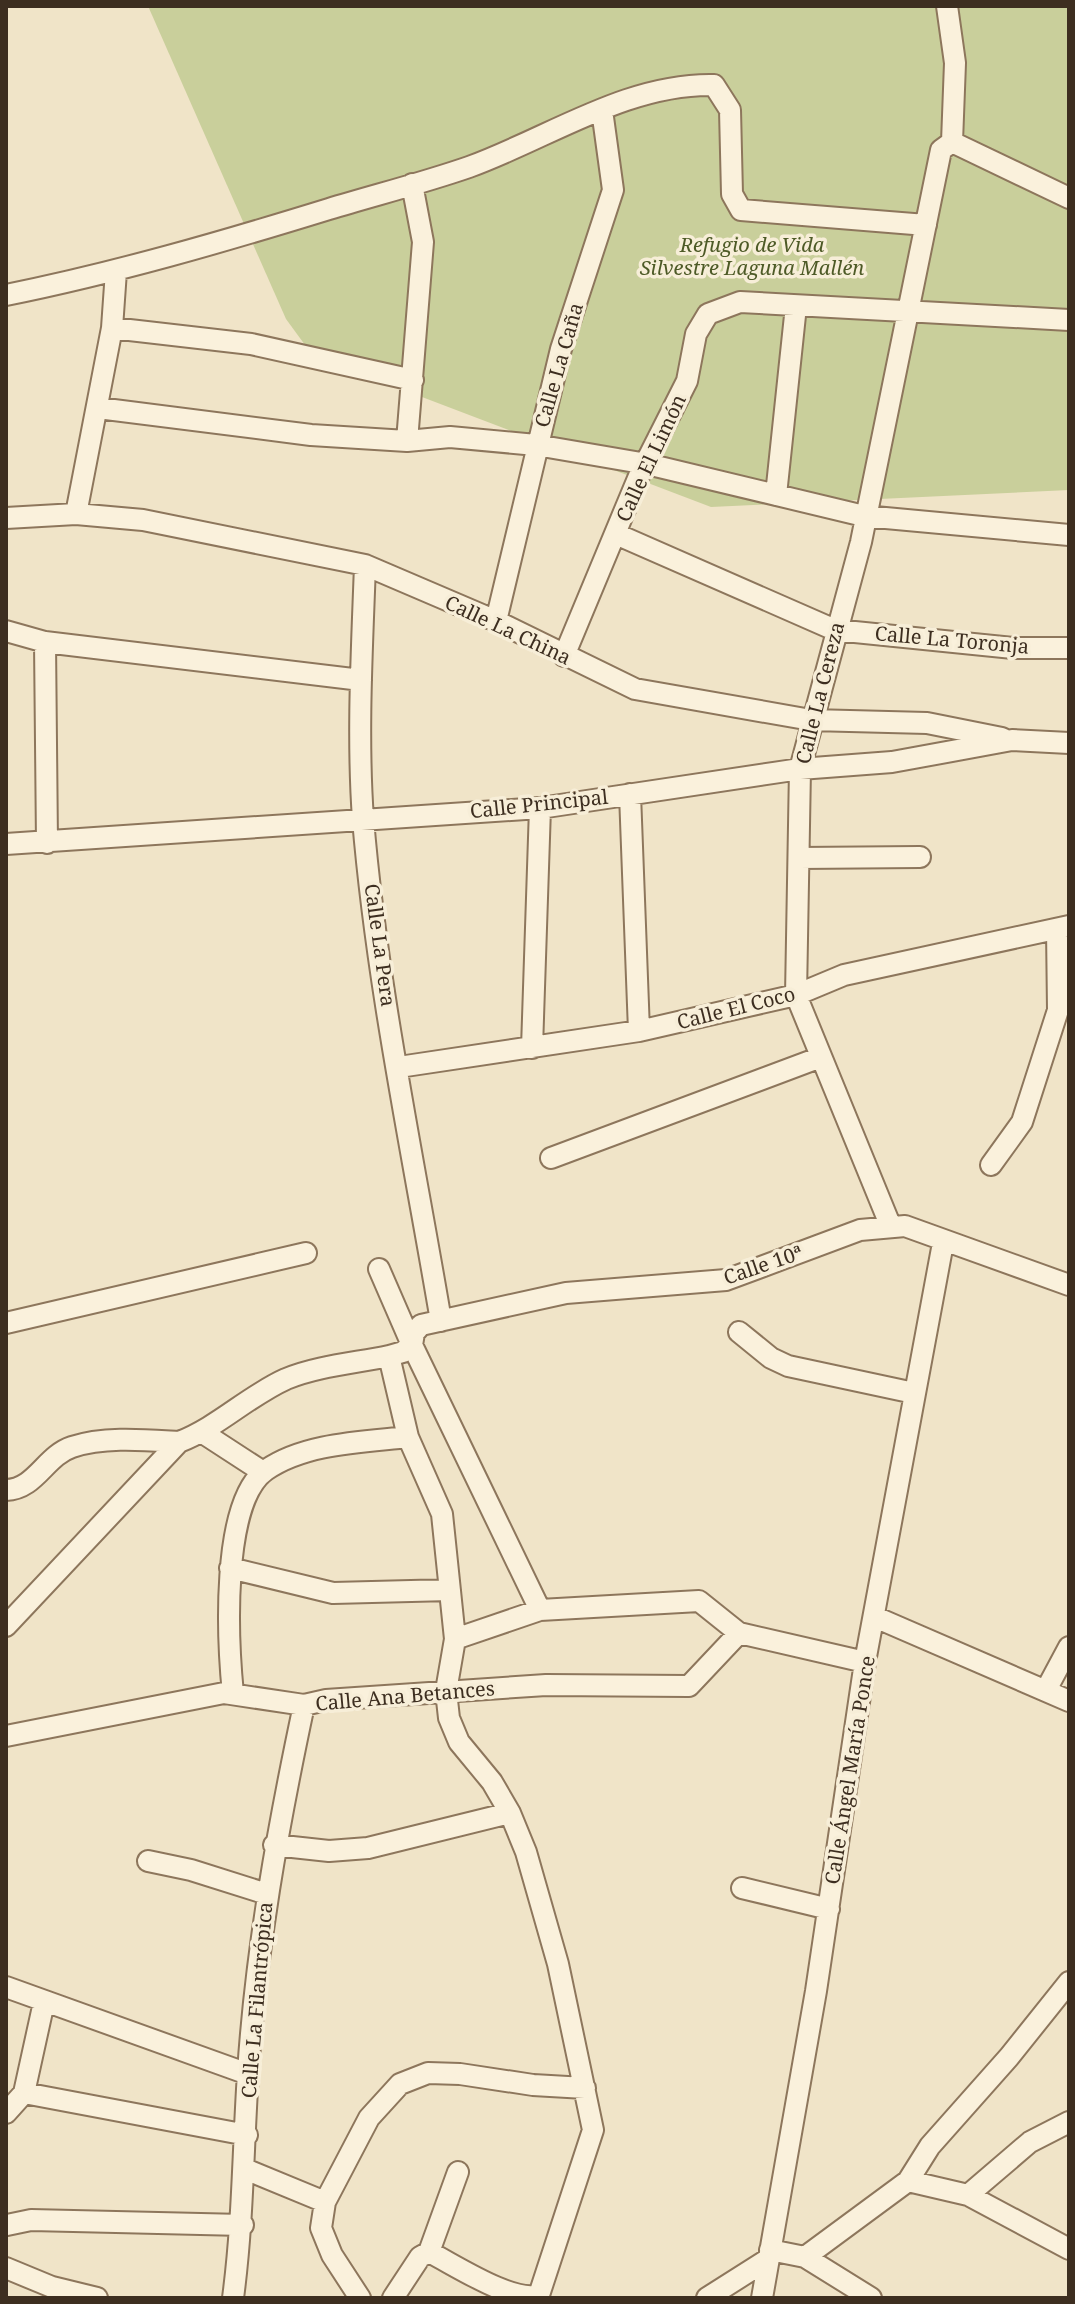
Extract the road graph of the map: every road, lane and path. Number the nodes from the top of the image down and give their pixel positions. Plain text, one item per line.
1 (947, 6) edge
2 (602, 110) junction
3 (946, 146) junction
4 (412, 184) junction
5 (1069, 198) edge
6 (926, 225) junction
7 (116, 271) junction
8 (6, 295) edge
9 (796, 306) junction
10 (910, 308) junction
11 (1069, 320) edge
12 (112, 328) junction
13 (413, 380) junction
14 (98, 408) junction
15 (407, 441) junction
16 (536, 445) junction
17 (647, 464) junction
18 (776, 495) junction
19 (76, 514) junction
20 (864, 516) junction
21 (6, 518) edge
22 (616, 534) junction
23 (1069, 535) edge
24 (365, 565) junction
25 (496, 621) junction
26 (835, 630) junction
27 (6, 631) edge
28 (45, 642) junction
29 (1069, 648) edge
30 (564, 656) junction
31 (361, 680) junction
32 (811, 720) junction
33 (1012, 740) junction
34 (1069, 743) edge
35 (800, 769) junction
36 (630, 794) junction
37 (540, 808) junction
38 (363, 817) junction
39 (47, 843) junction
40 (6, 844) edge
41 (920, 857) dead end
42 (799, 858) junction
43 (1063, 928) edge
44 (796, 995) junction
45 (639, 1031) junction
46 (532, 1048) junction
47 (821, 1057) junction
48 (399, 1067) junction
49 (551, 1158) dead end
50 (991, 1165) dead end
51 (891, 1227) junction
52 (943, 1243) junction
53 (306, 1253) dead end
54 (379, 1269) dead end
55 (1069, 1285) edge
56 (441, 1321) junction
57 (6, 1323) edge
58 (739, 1332) dead end
59 (412, 1345) junction
60 (389, 1356) junction
61 (914, 1393) junction
62 (203, 1433) junction
63 (408, 1437) junction
64 (179, 1442) junction
65 (263, 1472) junction
66 (6, 1490) edge
67 (230, 1568) junction
68 (450, 1590) junction
69 (540, 1610) junction
70 (875, 1617) junction
71 (6, 1626) edge
72 (739, 1633) junction
73 (455, 1639) junction
74 (1069, 1647) edge
75 (865, 1662) junction
76 (1046, 1690) junction
77 (446, 1691) junction
78 (233, 1694) junction
79 (1069, 1701) edge
80 (304, 1705) junction
81 (6, 1736) edge
82 (510, 1813) junction
83 (274, 1845) junction
84 (148, 1861) dead end
85 (742, 1888) dead end
86 (267, 1894) junction
87 (829, 1909) junction
88 (1069, 1982) edge
89 (6, 1987) edge
90 (44, 2002) junction
91 (248, 2074) junction
92 (585, 2088) junction
93 (24, 2093) junction
94 (6, 2113) edge
95 (1069, 2122) edge
96 (247, 2135) junction
97 (245, 2169) junction
98 (458, 2172) dead end
99 (908, 2181) junction
100 (968, 2195) junction
101 (325, 2202) junction
102 (243, 2225) junction
103 (6, 2227) edge
104 (1069, 2249) edge
105 (429, 2252) junction
106 (768, 2255) junction
107 (805, 2257) junction
108 (6, 2268) edge
109 (842, 2289) edge
110 (97, 2298) edge
111 (233, 2298) edge
112 (360, 2298) edge
113 (393, 2298) edge
114 (707, 2298) edge
115 (762, 2298) edge
116 (871, 2298) edge

1 - 3 street, Calle La Cereza
2 - 4 street
2 - 6 street
2 - 16 street, Calle La Caña
3 - 5 street
3 - 6 street, Calle La Cereza
4 - 7 street
4 - 13 street
6 - 10 street, Calle La Cereza
7 - 8 street
7 - 12 street
9 - 10 street, Calle El Limón
9 - 17 street, Calle El Limón
9 - 18 street
10 - 11 street, Calle El Limón
10 - 20 street, Calle La Cereza
12 - 13 street
12 - 14 street
13 - 15 street
14 - 15 street
14 - 19 street
15 - 16 street
16 - 17 street
16 - 25 street, Calle La Caña
17 - 18 street
17 - 22 street, Calle El Limón
18 - 20 street
19 - 21 street, Calle La China
19 - 24 street, Calle La China
20 - 23 street
20 - 26 street, Calle La Cereza
22 - 26 street, Calle La Toronja
22 - 30 street, Calle El Limón
24 - 25 street, Calle La China
24 - 31 street, Calle La Pera
25 - 30 street, Calle La China
26 - 29 street, Calle La Toronja
26 - 32 street, Calle La Cereza
27 - 28 street
28 - 31 street
28 - 39 street
30 - 32 street, Calle La China
31 - 38 street, Calle La Pera
32 - 33 street, Calle La China
32 - 35 street, Calle La Cereza
33 - 34 street, Calle Principal
33 - 35 street, Calle Principal
35 - 36 street, Calle Principal
35 - 42 street, Calle La Cereza
36 - 37 street, Calle Principal
36 - 45 street
37 - 38 street, Calle Principal
37 - 46 street
38 - 39 street, Calle Principal
38 - 48 street, Calle La Pera
39 - 40 street, Calle Principal
41 - 42 street
42 - 44 street, Calle La Cereza
43 - 44 street, Calle El Coco
43 - 50 street
44 - 45 street, Calle El Coco
44 - 47 street, Calle La Cereza
45 - 46 street, Calle El Coco
46 - 48 street, Calle El Coco
47 - 49 street
47 - 51 street, Calle La Cereza
48 - 56 street, Calle La Pera
51 - 52 street, Calle 10ª
51 - 56 street, Calle 10ª
52 - 55 street, Calle 10ª
52 - 61 street, Calle Ángel María Ponce
53 - 57 street
54 - 59 street
56 - 59 street, Calle 10ª
58 - 61 street
59 - 60 street
59 - 69 street
60 - 62 street
60 - 63 street
61 - 70 street, Calle Ángel María Ponce
62 - 64 street
62 - 65 street
63 - 65 street
63 - 68 street
64 - 66 street
64 - 71 street
65 - 67 street
67 - 68 street
67 - 78 street
68 - 73 street
69 - 72 street
69 - 73 street
70 - 75 street, Calle Ángel María Ponce
70 - 76 street
72 - 75 street
72 - 77 street, Calle Ana Betances
73 - 77 street
74 - 76 street
75 - 87 street, Calle Ángel María Ponce
76 - 79 street
77 - 80 street, Calle Ana Betances
77 - 82 street
78 - 80 street, Calle Ana Betances
78 - 81 street, Calle Ana Betances
80 - 83 street, Calle La Filantrópica
82 - 83 street
82 - 92 street
83 - 86 street, Calle La Filantrópica
84 - 86 street
85 - 87 street
86 - 91 street, Calle La Filantrópica
87 - 106 street, Calle Ángel María Ponce
88 - 99 street
89 - 90 street
90 - 91 street
90 - 93 street
91 - 96 street, Calle La Filantrópica
92 - 101 street
92 - 105 street
93 - 94 street
93 - 96 street
95 - 100 street
96 - 97 street, Calle La Filantrópica
97 - 101 street
97 - 102 street, Calle La Filantrópica
98 - 105 street
99 - 100 street
99 - 107 street
100 - 104 street
101 - 112 street
102 - 103 street
102 - 111 street, Calle La Filantrópica
105 - 113 street
106 - 107 street
106 - 114 street
106 - 115 street, Calle Ángel María Ponce
107 - 109 street
108 - 110 street
109 - 116 street

